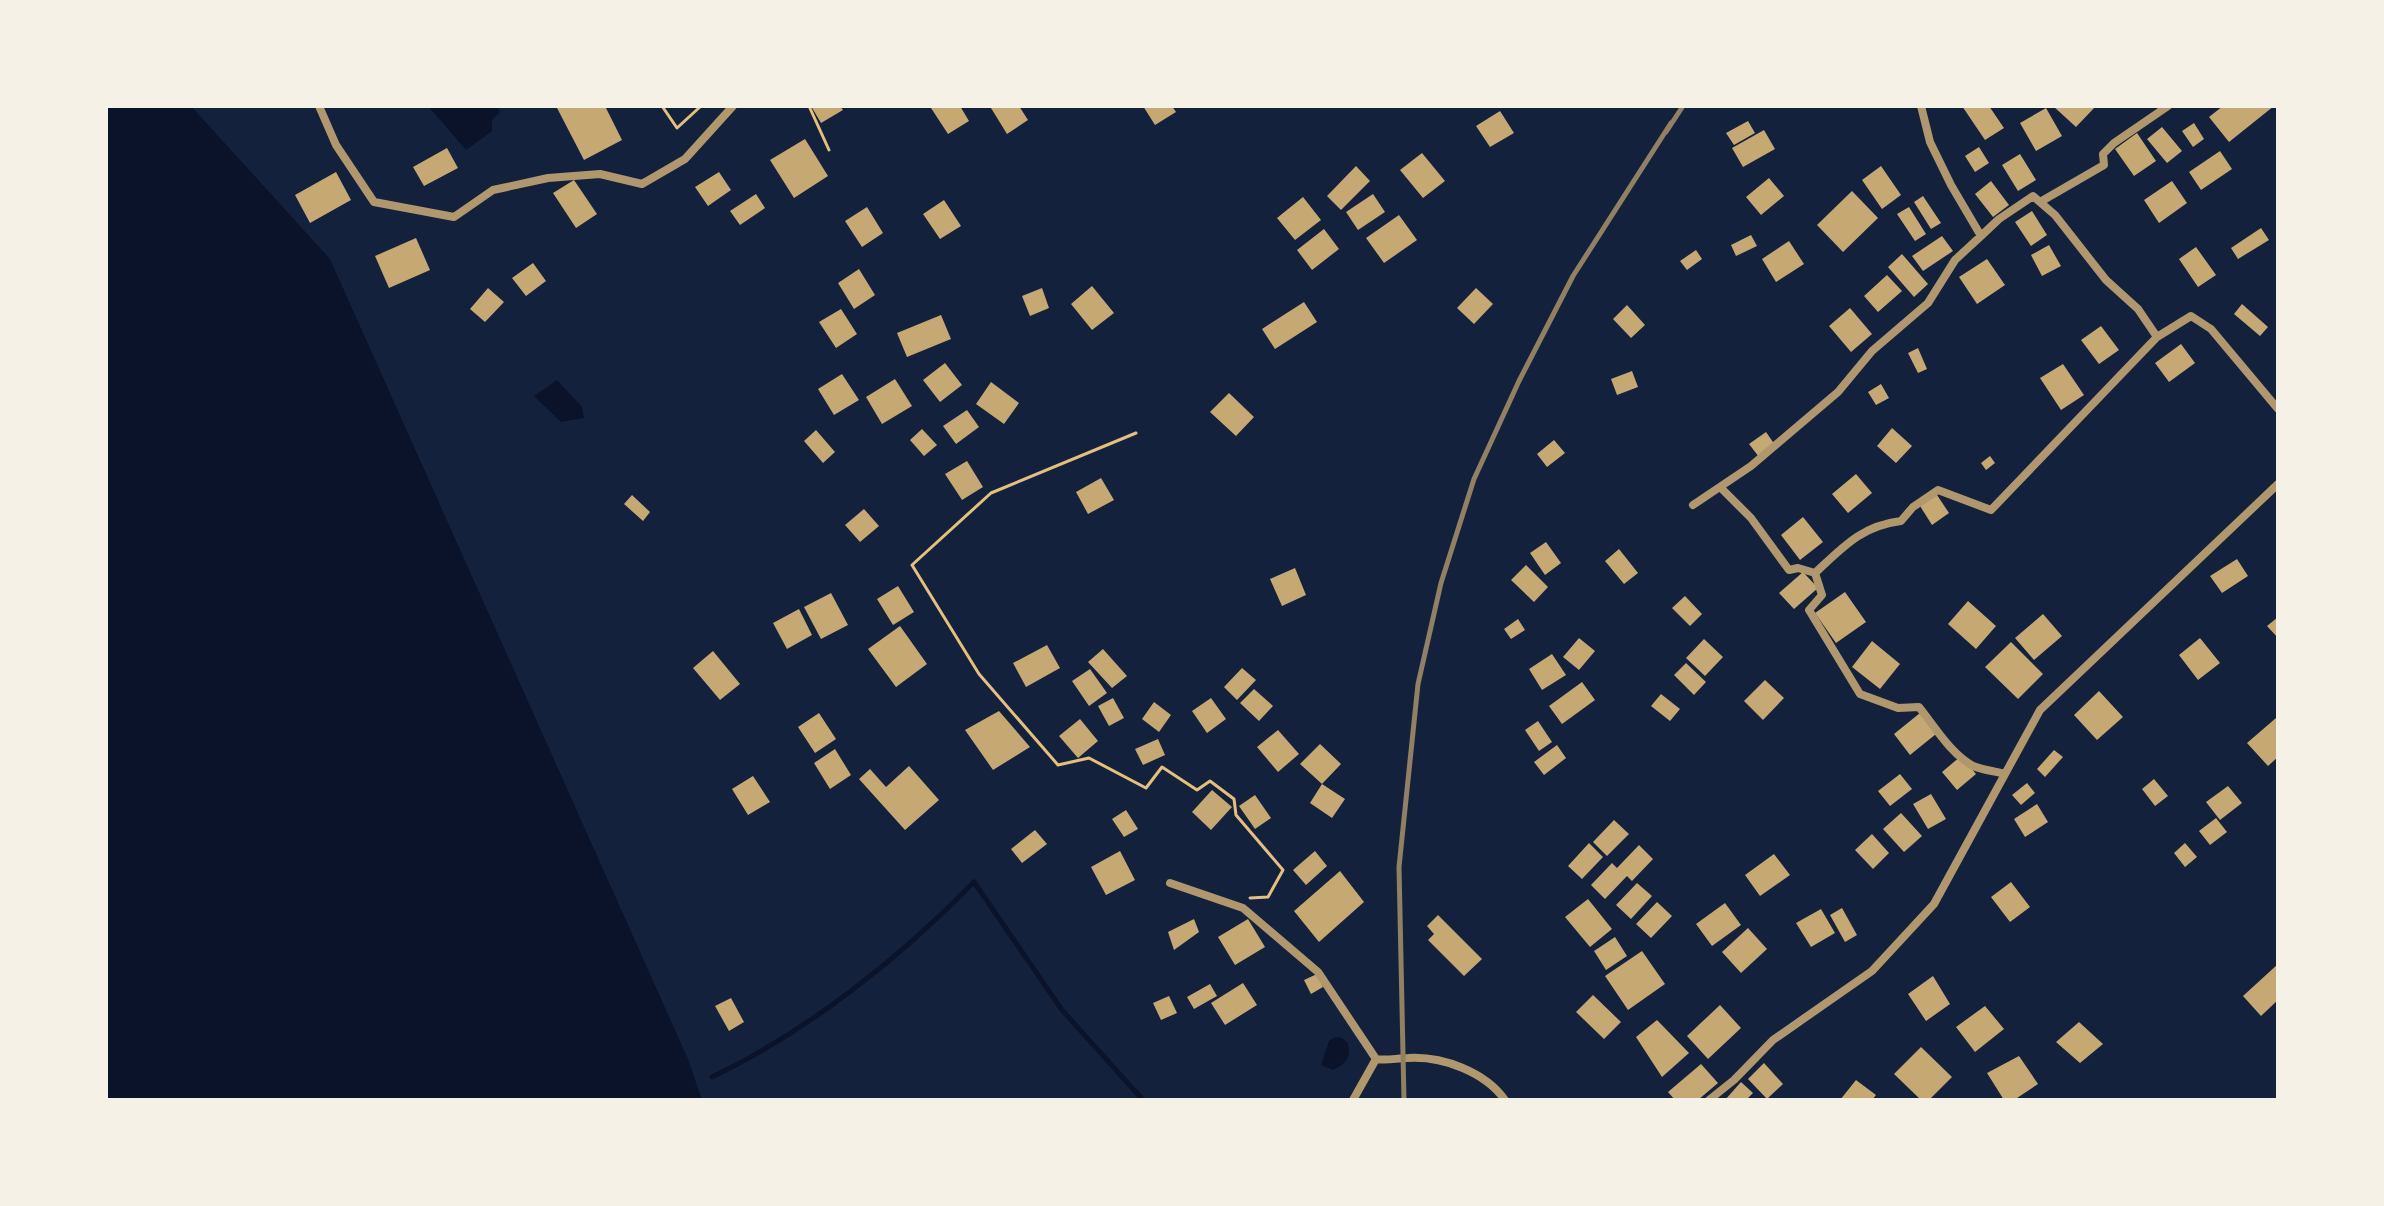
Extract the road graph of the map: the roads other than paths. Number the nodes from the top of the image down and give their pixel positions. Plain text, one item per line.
1 (319, 106) edge
2 (733, 106) edge
3 (1921, 106) edge
4 (2168, 106) edge
5 (2040, 202) junction
6 (1981, 236) junction
7 (2157, 337) junction
8 (2278, 409) edge
9 (2278, 484) edge
10 (1720, 487) junction
11 (1693, 505) dead end
12 (1815, 573) junction
13 (2005, 774) junction
14 (1170, 883) dead end
15 (1376, 1059) junction
16 (1353, 1100) edge
17 (1505, 1100) edge
18 (1709, 1100) edge

1 - 2 street
3 - 6 street
4 - 5 street
5 - 6 street
5 - 7 street
6 - 10 street
7 - 8 street
7 - 12 street
9 - 13 street
10 - 11 street
10 - 12 street
12 - 13 street
13 - 18 street
14 - 15 street
15 - 16 street
15 - 17 street

